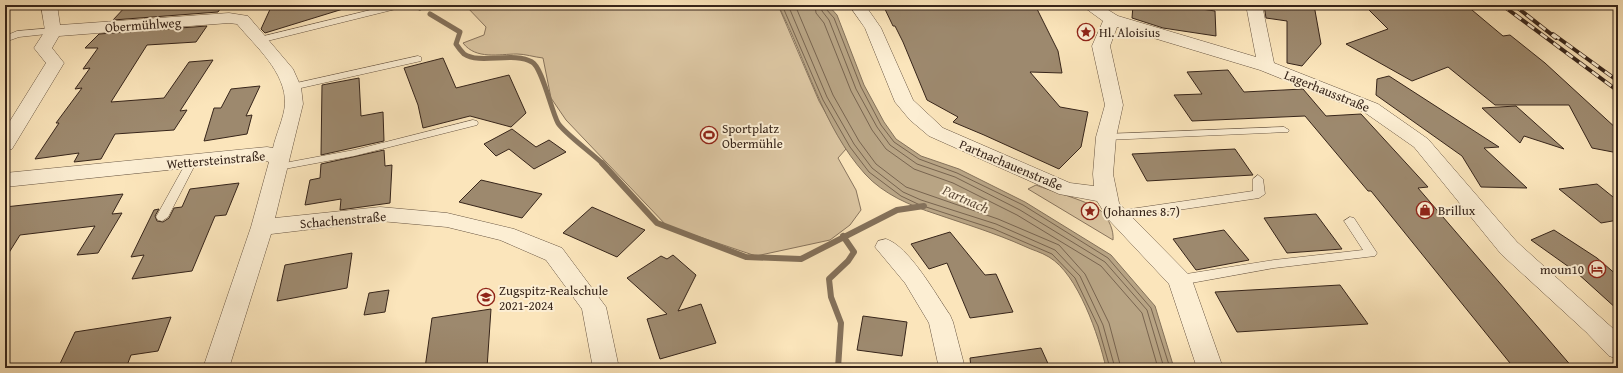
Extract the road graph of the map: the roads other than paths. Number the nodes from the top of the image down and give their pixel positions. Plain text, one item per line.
1 (49, 5) edge
2 (401, 5) edge
3 (857, 5) edge
4 (1089, 5) edge
5 (1254, 5) edge
6 (1112, 20) junction
7 (53, 31) junction
8 (5, 39) edge
9 (259, 40) junction
10 (418, 59) dead end
11 (1266, 66) junction
12 (292, 87) junction
13 (472, 123) dead end
14 (1284, 130) dead end
15 (1106, 137) junction
16 (5, 145) edge
17 (192, 161) junction
18 (279, 163) junction
19 (1258, 178) dead end
20 (5, 180) edge
21 (1111, 205) junction
22 (162, 216) dead end
23 (1350, 221) dead end
24 (262, 227) junction
25 (886, 247) dead end
26 (1180, 280) junction
27 (1618, 349) edge
28 (216, 368) edge
29 (606, 368) edge
30 (952, 368) edge
31 (1210, 368) edge

1 - 7 street
2 - 9 lane
3 - 21 street, Partnachauenstraße
4 - 6 street, Lagerhausstraße
5 - 11 street
6 - 11 street, Lagerhausstraße
6 - 15 street
7 - 8 lane
7 - 9 street, Obermühlweg
7 - 16 street
9 - 12 street, Obermühlweg
10 - 12 lane
11 - 27 street, Lagerhausstraße
12 - 18 street, Obermühlweg
13 - 18 lane
14 - 15 lane
15 - 21 street
17 - 18 street, Wettersteinstraße
17 - 20 street, Wettersteinstraße
17 - 22 lane
18 - 24 street, Wettersteinstraße
19 - 21 lane
21 - 26 street
23 - 26 lane
24 - 28 street, Wettersteinstraße
24 - 29 street, Schachenstraße
25 - 30 street
26 - 31 street

